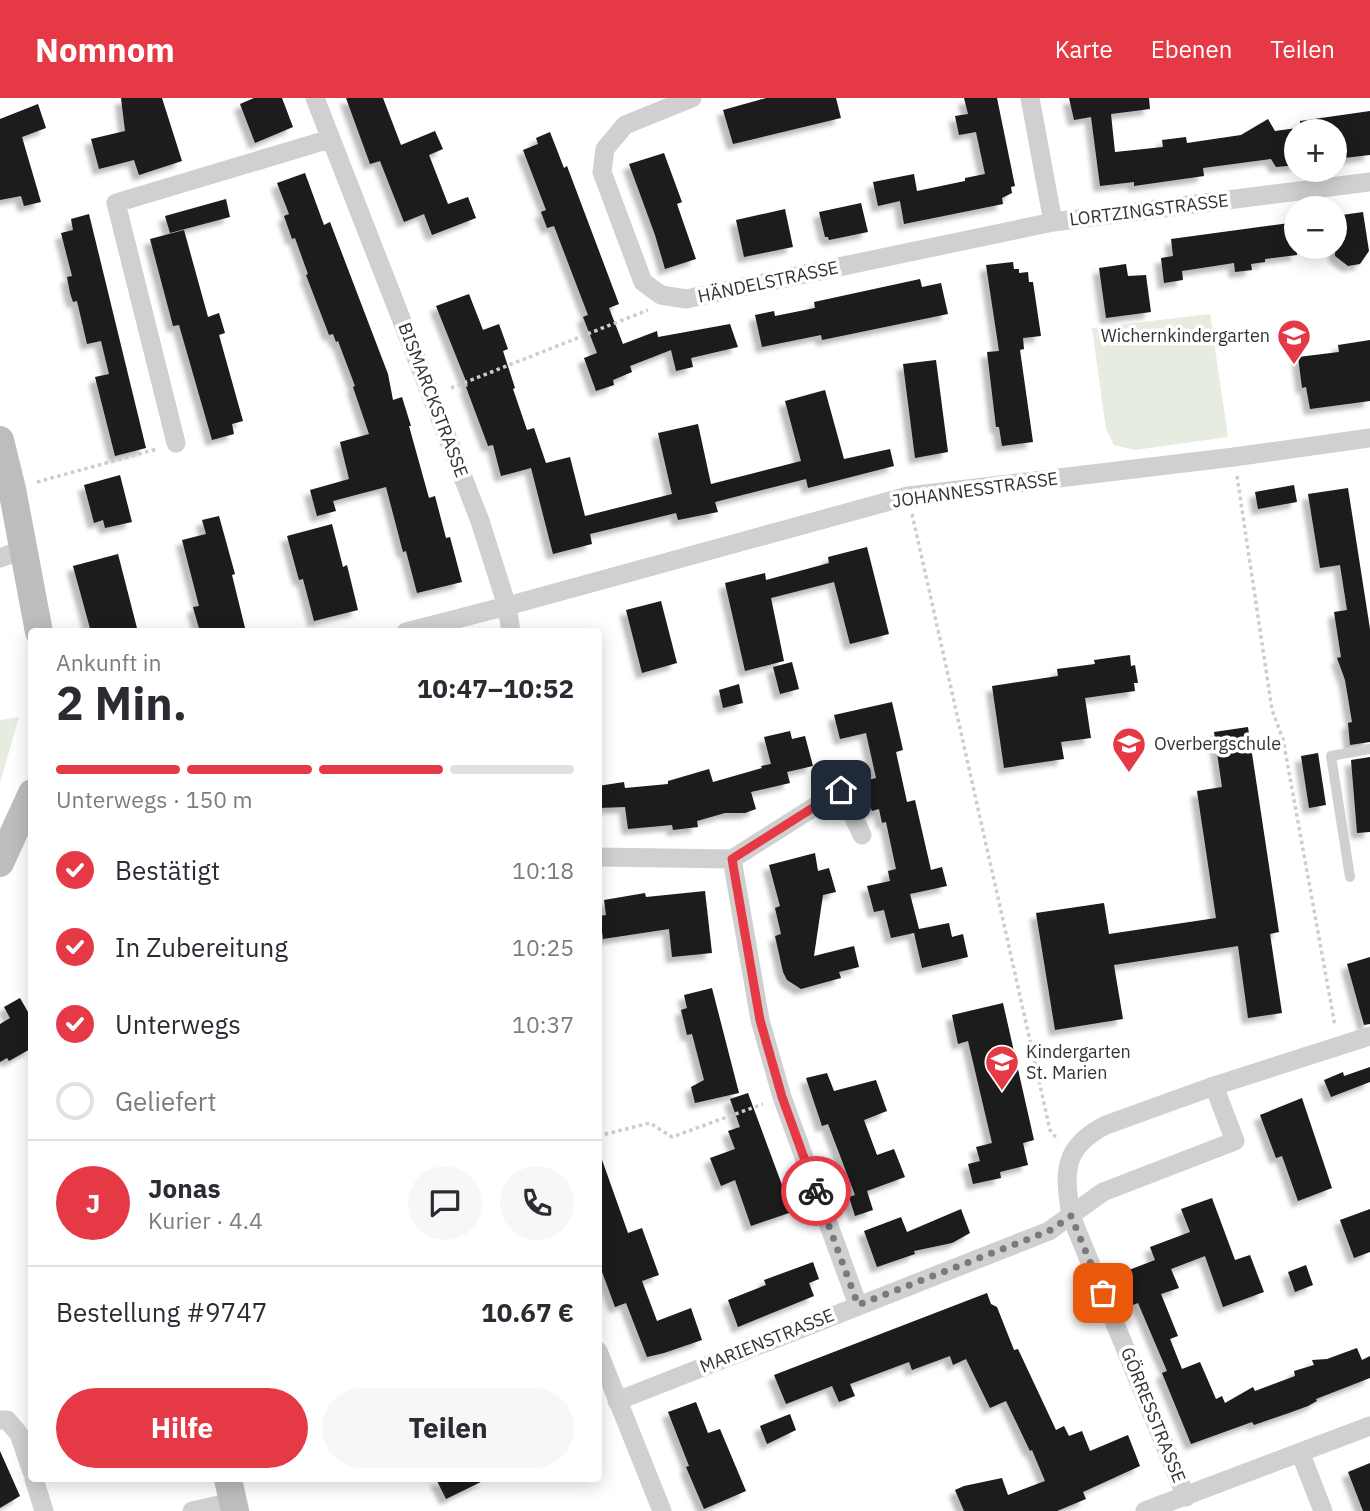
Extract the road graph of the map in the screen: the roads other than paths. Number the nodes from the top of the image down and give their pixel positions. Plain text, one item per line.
1 (315, 98) edge
2 (692, 98) edge
3 (1030, 98) edge
4 (330, 139) junction
5 (1370, 182) edge
6 (1053, 222) junction
7 (1370, 438) edge
8 (0, 440) edge
9 (176, 443) road end
10 (12, 554) edge
11 (507, 606) junction
12 (38, 628) edge
13 (422, 628) edge
14 (510, 628) edge
15 (1370, 749) edge
16 (28, 813) edge
17 (862, 835) dead end
18 (22, 842) edge
19 (602, 857) edge
20 (732, 859) junction
21 (0, 863) edge
22 (1350, 877) dead end
23 (1370, 1036) edge
24 (1214, 1086) junction
25 (1071, 1216) junction
26 (858, 1305) junction
27 (602, 1362) edge
28 (617, 1401) junction
29 (0, 1420) edge
30 (1370, 1426) edge
31 (1300, 1452) junction
32 (28, 1460) edge
33 (35, 1482) edge
34 (232, 1497) edge
35 (1186, 1497) junction
36 (44, 1511) edge
37 (192, 1511) edge
38 (662, 1511) edge
39 (1146, 1511) edge
40 (1323, 1511) edge

1 - 4 street, BISMARCKSTRASSE
2 - 6 street, HÄNDELSTRASSE
3 - 6 street, LORTZINGSTRASSE
4 - 9 street
4 - 11 street, BISMARCKSTRASSE
5 - 6 street, LORTZINGSTRASSE
7 - 11 street, JOHANNESSTRASSE
8 - 10 main road
10 - 12 main road
11 - 13 street
11 - 14 street, BISMARCKSTRASSE
15 - 22 lane
16 - 18 main road
17 - 20 street
18 - 21 main road
19 - 20 street
20 - 26 street
23 - 24 street
24 - 25 street
24 - 25 street, MARIENSTRASSE
25 - 26 street, MARIENSTRASSE
25 - 35 street, GÖRRESSTRASSE
26 - 28 street, MARIENSTRASSE
27 - 28 street
28 - 38 street
29 - 32 street
30 - 31 street
31 - 35 street
31 - 40 street
33 - 36 street
34 - 37 street
35 - 39 street

